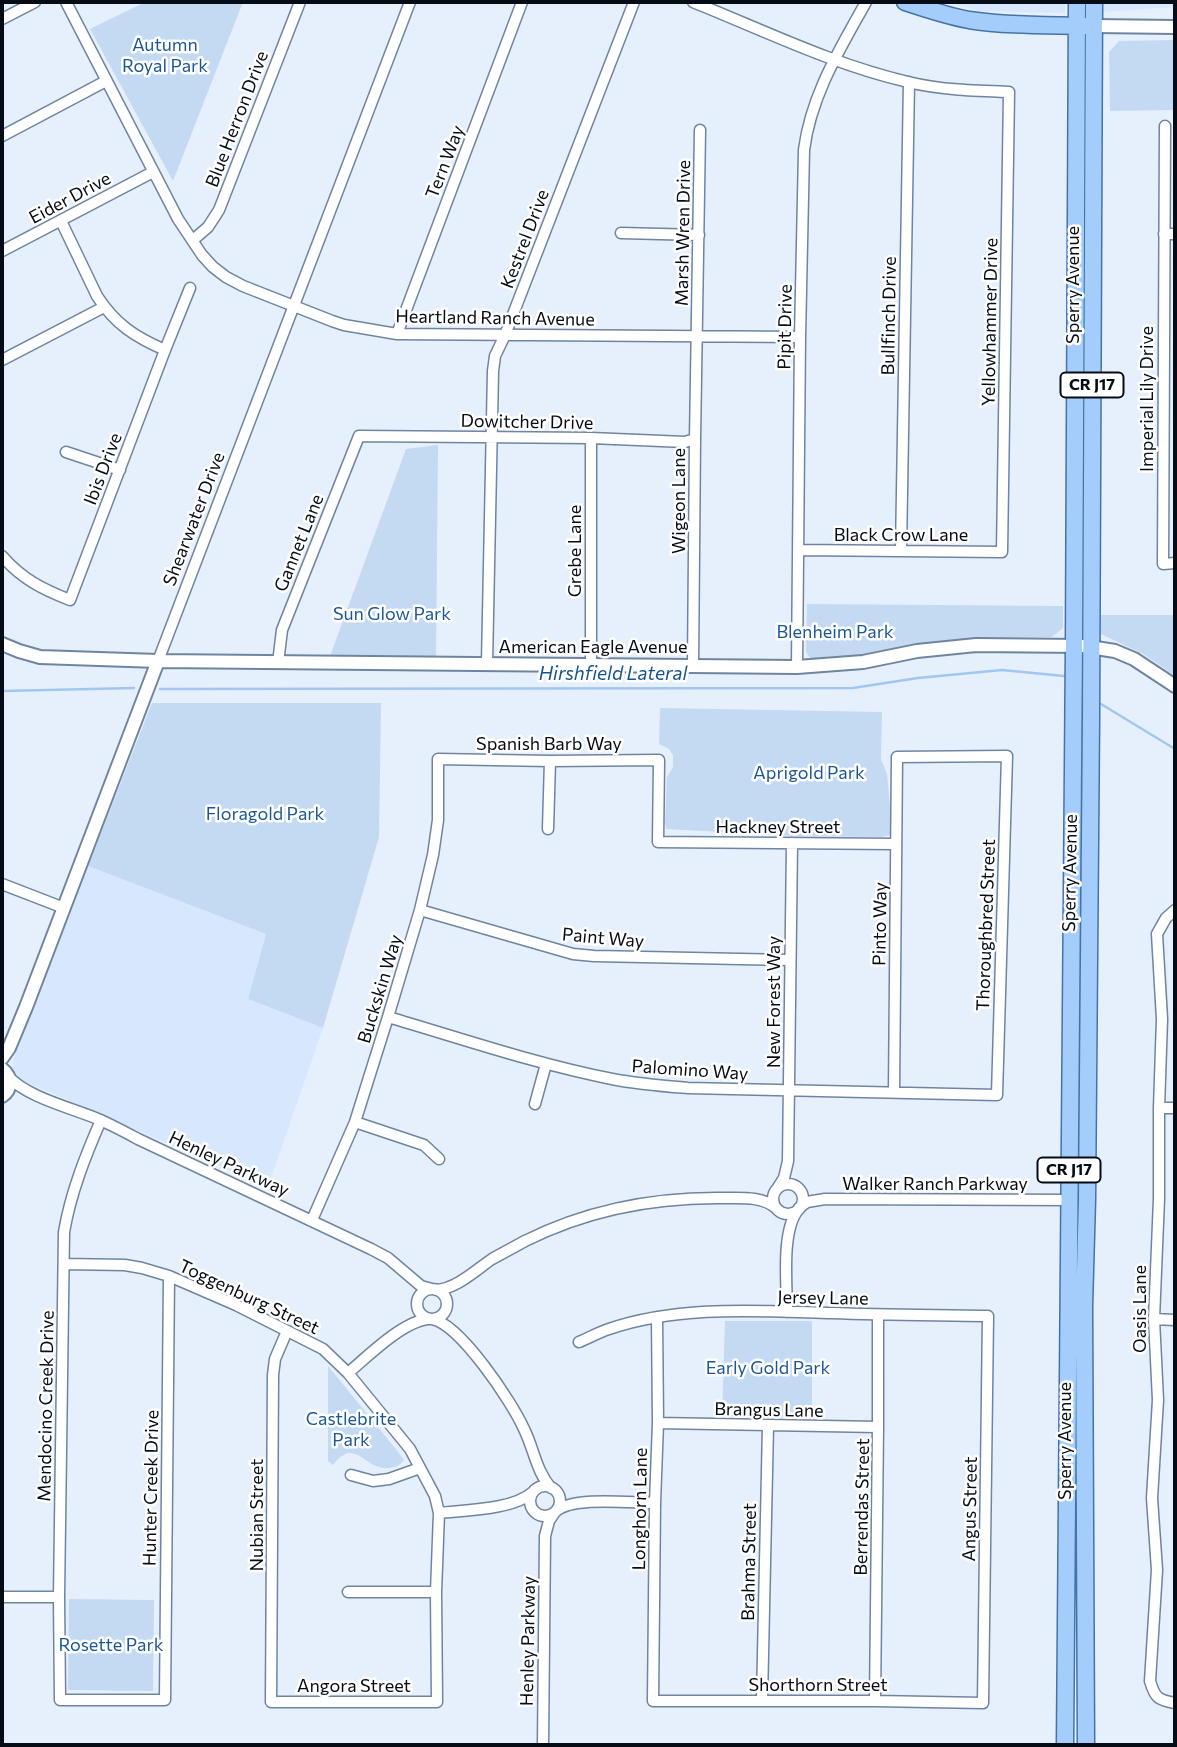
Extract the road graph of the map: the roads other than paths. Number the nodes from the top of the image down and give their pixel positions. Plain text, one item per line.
1 (35, 2) edge
2 (66, 2) edge
3 (300, 2) edge
4 (410, 2) edge
5 (522, 2) edge
6 (634, 2) edge
7 (693, 2) edge
8 (866, 2) edge
9 (905, 2) edge
10 (1077, 2) edge
11 (1094, 2) edge
12 (2, 19) edge
13 (1077, 26) junction
14 (1095, 26) junction
15 (1175, 27) edge
16 (835, 60) junction
17 (106, 81) junction
18 (909, 82) junction
19 (1165, 126) dead end
20 (700, 130) dead end
21 (2, 136) edge
22 (153, 172) junction
23 (61, 220) junction
24 (621, 233) dead end
25 (1164, 234) junction
26 (1175, 234) edge
27 (699, 235) junction
28 (193, 240) junction
29 (2, 251) edge
30 (190, 288) dead end
31 (293, 306) junction
32 (104, 307) junction
33 (397, 334) junction
34 (505, 335) junction
35 (698, 336) junction
36 (800, 337) junction
37 (165, 349) junction
38 (2, 360) edge
39 (359, 436) joint
40 (492, 437) junction
41 (591, 438) junction
42 (695, 439) junction
43 (66, 452) dead end
44 (120, 470) junction
45 (799, 550) junction
46 (901, 550) junction
47 (1002, 552) joint
48 (2, 556) edge
49 (1175, 564) edge
50 (2, 644) edge
51 (1083, 646) junction
52 (158, 661) junction
53 (278, 663) junction
54 (487, 664) junction
55 (591, 665) junction
56 (694, 666) junction
57 (797, 667) junction
58 (1175, 686) edge
59 (1007, 756) joint
60 (438, 759) joint
61 (550, 761) junction
62 (548, 829) dead end
63 (659, 842) joint
64 (792, 843) junction
65 (896, 844) junction
66 (2, 884) edge
67 (64, 908) junction
68 (420, 910) junction
69 (1175, 910) edge
70 (789, 960) junction
71 (388, 1017) junction
72 (5, 1053) edge
73 (546, 1064) junction
74 (6, 1073) edge
75 (789, 1091) junction
76 (894, 1092) junction
77 (32, 1093) junction
78 (997, 1095) joint
79 (2, 1096) edge
80 (535, 1104) dead end
81 (1159, 1108) junction
82 (1175, 1108) edge
83 (101, 1120) junction
84 (355, 1122) junction
85 (439, 1159) dead end
86 (788, 1161) junction
87 (797, 1188) junction
88 (777, 1189) junction
89 (752, 1199) junction
90 (825, 1199) junction
91 (1069, 1200) junction
92 (1087, 1200) junction
93 (777, 1209) junction
94 (799, 1209) junction
95 (312, 1220) junction
96 (787, 1238) junction
97 (64, 1264) junction
98 (407, 1275) junction
99 (169, 1276) junction
100 (462, 1280) junction
101 (434, 1289) junction
102 (417, 1304) junction
103 (447, 1304) junction
104 (787, 1312) junction
105 (878, 1315) junction
106 (988, 1316) joint
107 (657, 1317) junction
108 (430, 1319) junction
109 (1154, 1320) junction
110 (1175, 1320) edge
111 (403, 1328) junction
112 (287, 1331) junction
113 (454, 1332) junction
114 (579, 1342) dead end
115 (348, 1373) junction
116 (658, 1423) junction
117 (768, 1426) junction
118 (878, 1427) junction
119 (538, 1467) junction
120 (421, 1468) junction
121 (351, 1475) dead end
122 (553, 1489) junction
123 (533, 1492) junction
124 (582, 1502) junction
125 (655, 1503) junction
126 (507, 1505) junction
127 (534, 1511) junction
128 (556, 1511) junction
129 (439, 1513) junction
130 (545, 1536) junction
131 (348, 1591) dead end
132 (436, 1592) junction
133 (2, 1597) edge
134 (59, 1597) junction
135 (60, 1700) joint
136 (762, 1700) junction
137 (653, 1701) joint
138 (875, 1701) junction
139 (271, 1702) joint
140 (437, 1702) joint
141 (983, 1703) joint
142 (1175, 1703) edge
143 (543, 1745) edge
144 (1065, 1745) edge
145 (1086, 1745) edge

1 - 12 street
2 - 17 street, Heartland Ranch Avenue
3 - 28 street, Blue Herron Drive
4 - 31 street, Shearwater Drive
5 - 33 street, Tern Way
6 - 34 street, Kestrel Drive
7 - 16 street
8 - 16 street, Pipit Drive
9 - 13 main road
10 - 13 main road, Sperry Avenue
11 - 14 main road, Sperry Avenue
13 - 14 main road
13 - 51 main road, Sperry Avenue / CR J17
14 - 15 street
14 - 51 main road, Sperry Avenue / CR J17
16 - 18 street
16 - 36 street, Pipit Drive
17 - 21 street
17 - 22 street, Heartland Ranch Avenue
18 - 46 street, Bullfinch Drive
18 - 47 street, Yellowhammer Drive
19 - 25 street, Imperial Lily Drive
20 - 27 street, Marsh Wren Drive
22 - 23 street, Eider Drive
22 - 28 street, Heartland Ranch Avenue
23 - 29 street, Eider Drive
23 - 32 street
24 - 27 street
25 - 26 street
25 - 49 street, Imperial Lily Drive
27 - 35 street, Marsh Wren Drive
28 - 31 street, Heartland Ranch Avenue
30 - 37 street, Ibis Drive
31 - 33 street, Heartland Ranch Avenue
31 - 52 street, Shearwater Drive
32 - 37 street
32 - 38 street
33 - 34 street, Heartland Ranch Avenue
34 - 35 street, Heartland Ranch Avenue
34 - 40 street, Kestrel Drive
35 - 36 street, Heartland Ranch Avenue
35 - 42 street, Wigeon Lane
36 - 45 street, Pipit Drive
37 - 44 street, Ibis Drive
39 - 40 street, Dowitcher Drive
39 - 53 street, Gannet Lane
40 - 41 street, Dowitcher Drive
40 - 54 street, Kestrel Drive
41 - 42 street, Dowitcher Drive
41 - 55 street, Grebe Lane
42 - 56 street, Wigeon Lane
43 - 44 street
44 - 48 street, Ibis Drive
45 - 46 street, Black Crow Lane
45 - 57 street, Pipit Drive
46 - 47 street, Black Crow Lane
50 - 52 street, American Eagle Avenue
51 - 57 street, American Eagle Avenue
51 - 58 street, American Eagle Avenue
51 - 91 main road, Sperry Avenue / CR J17
51 - 92 main road, Sperry Avenue / CR J17
52 - 53 street, American Eagle Avenue
52 - 67 street, Shearwater Drive
53 - 54 street, American Eagle Avenue
54 - 55 street, American Eagle Avenue
55 - 56 street, American Eagle Avenue
56 - 57 street, American Eagle Avenue
59 - 65 street, Pinto Way
59 - 78 street, Thoroughbred Street
60 - 61 street, Spanish Barb Way
60 - 68 street, Buckskin Way
61 - 62 street
61 - 63 street, Spanish Barb Way
63 - 64 street, Hackney Street
64 - 65 street, Hackney Street
64 - 70 street, New Forest Way
65 - 76 street, Pinto Way
66 - 67 street
67 - 72 street, Shearwater Drive
68 - 70 street, Paint Way
68 - 71 street, Buckskin Way
69 - 81 street, Oasis Lane
70 - 75 street, New Forest Way
71 - 73 street, Palomino Way
71 - 84 street, Buckskin Way
72 - 74 street, Shearwater Drive
73 - 75 street, Palomino Way
73 - 80 street
74 - 77 street, Henley Parkway
74 - 79 street, Shearwater Drive
75 - 76 street, Palomino Way
75 - 86 street, New Forest Way
76 - 78 street, Palomino Way
77 - 79 street, Henley Parkway
77 - 83 street, Henley Parkway
81 - 82 street
81 - 109 street, Oasis Lane
83 - 95 street, Henley Parkway
83 - 97 street, Mendocino Creek Drive
84 - 85 street
84 - 95 street, Buckskin Way
86 - 87 street, New Forest Way
86 - 88 street, New Forest Way
87 - 88 street
87 - 90 street, Walker Ranch Parkway
87 - 94 street
88 - 89 street
88 - 93 street
89 - 93 street
89 - 100 street
90 - 91 street, Walker Ranch Parkway
90 - 94 street, Walker Ranch Parkway
91 - 92 street, Walker Ranch Parkway
91 - 144 main road, Sperry Avenue / CR J17
92 - 145 main road, Sperry Avenue / CR J17
93 - 94 street
93 - 96 street
94 - 96 street
95 - 98 street, Henley Parkway
96 - 104 street
97 - 99 street, Toggenburg Street
97 - 134 street, Mendocino Creek Drive
98 - 101 street, Henley Parkway
98 - 102 street
99 - 112 street, Toggenburg Street
99 - 135 street, Hunter Creek Drive
100 - 101 street
100 - 103 street
101 - 102 street
101 - 103 street
102 - 108 street
102 - 111 street
103 - 108 street
103 - 113 street
104 - 105 street, Jersey Lane
104 - 107 street, Jersey Lane
105 - 106 street, Jersey Lane
105 - 118 street, Berrendas Street
106 - 141 street, Angus Street
107 - 114 street, Jersey Lane
107 - 116 street, Longhorn Lane
108 - 111 street
108 - 113 street
109 - 110 street
109 - 142 street, Oasis Lane
111 - 115 street
112 - 115 street, Toggenburg Street
112 - 139 street, Nubian Street
113 - 119 street
115 - 120 street, Toggenburg Street
116 - 117 street, Brangus Lane
116 - 125 street, Longhorn Lane
117 - 118 street, Brangus Lane
117 - 136 street, Brahma Street
118 - 138 street, Berrendas Street
119 - 122 street
119 - 123 street
120 - 121 street
120 - 129 street, Toggenburg Street
122 - 123 street
122 - 124 street
122 - 128 street
123 - 126 street
123 - 127 street
124 - 125 street
124 - 128 street
125 - 137 street, Longhorn Lane
126 - 127 street
126 - 129 street
127 - 128 street
127 - 130 street, Henley Parkway
128 - 130 street, Henley Parkway
129 - 132 street, Toggenburg Street
130 - 143 street, Henley Parkway
131 - 132 street
132 - 140 street, Toggenburg Street
133 - 134 street
134 - 135 street, Mendocino Creek Drive
136 - 137 street, Shorthorn Street
136 - 138 street, Shorthorn Street
138 - 141 street, Shorthorn Street
139 - 140 street, Angora Street

